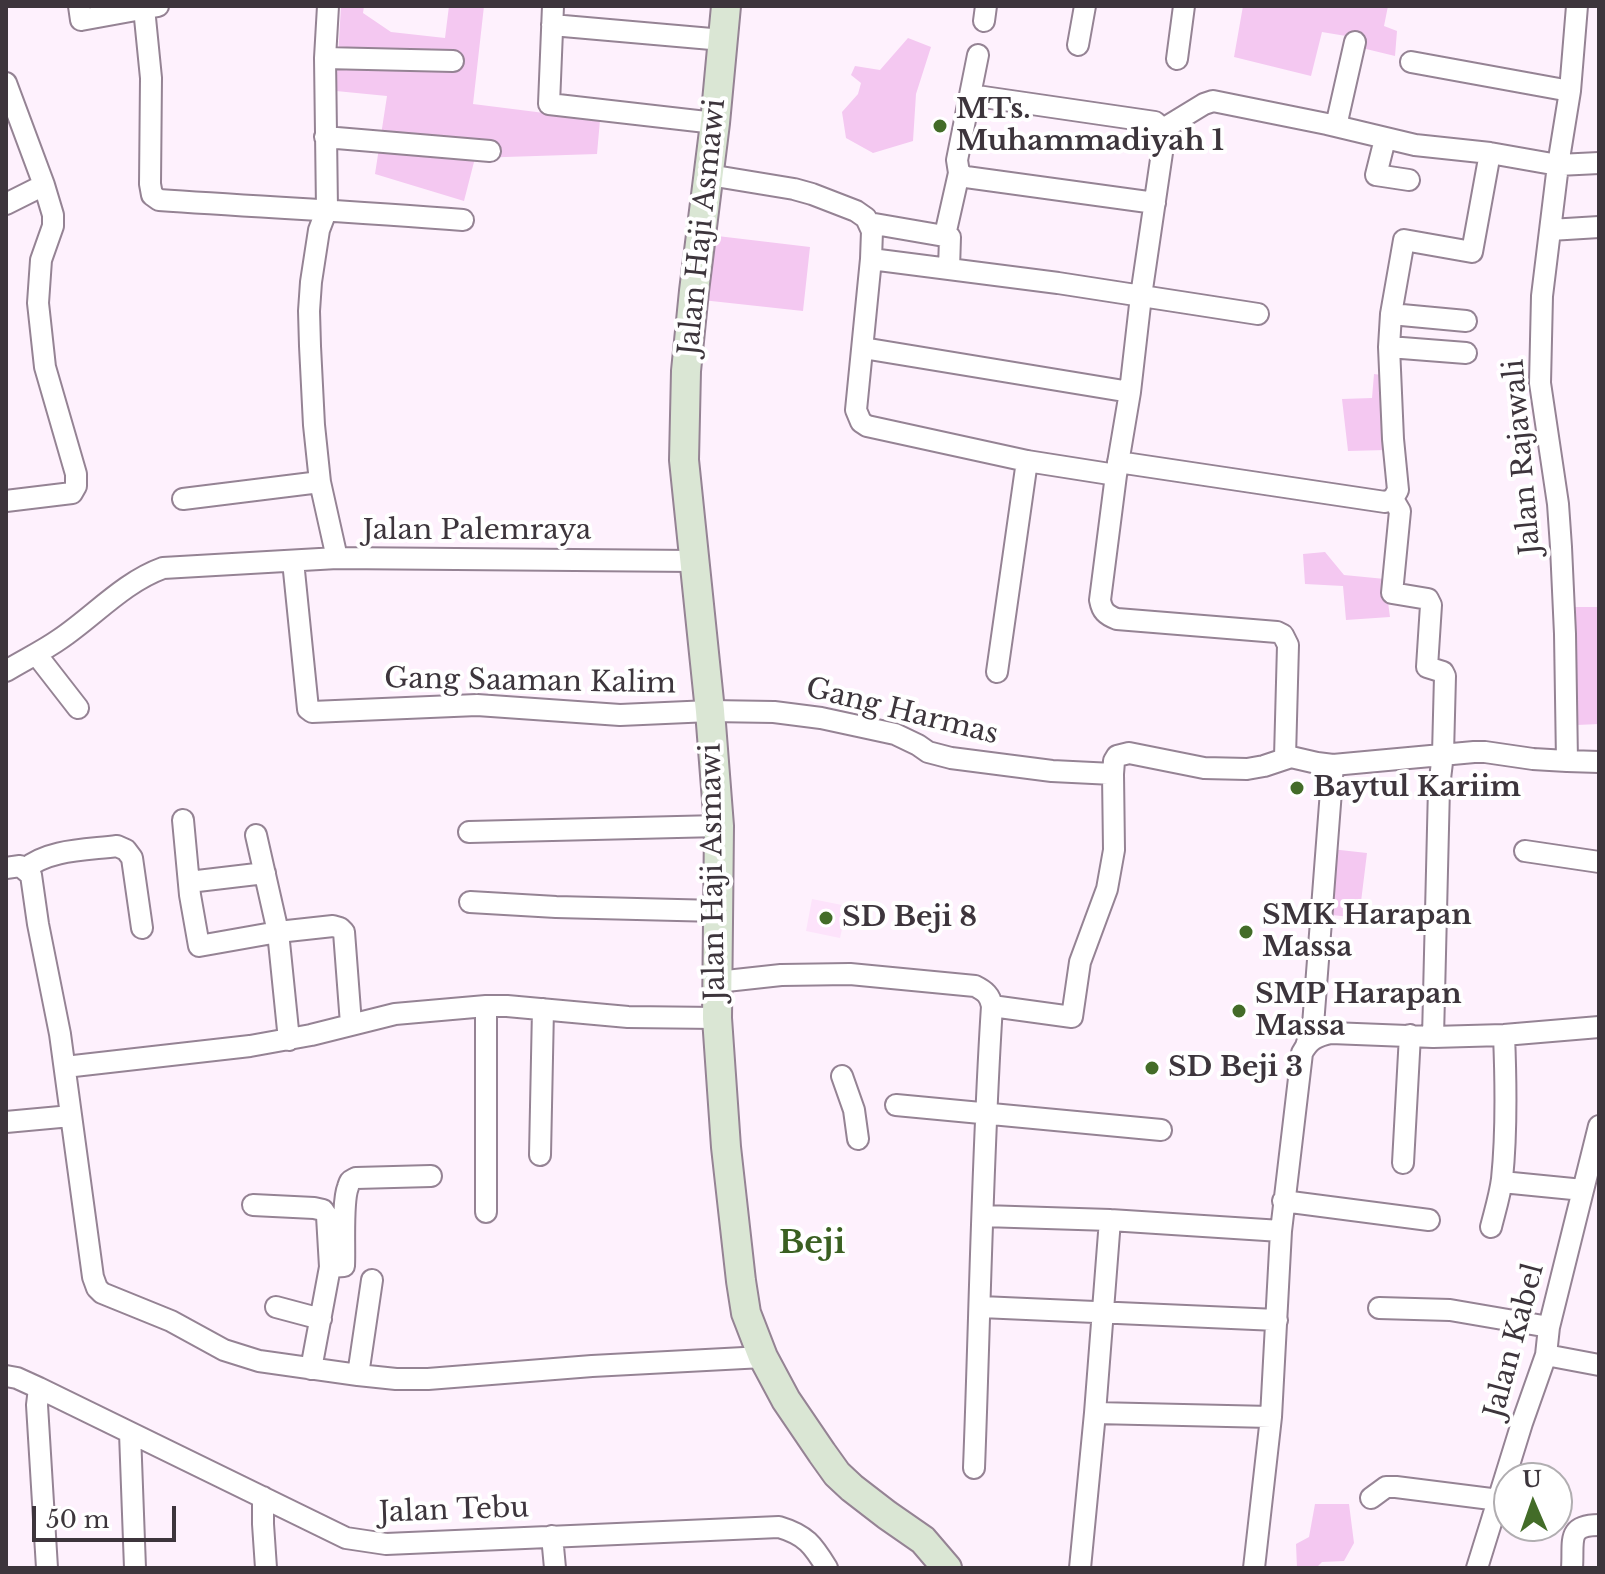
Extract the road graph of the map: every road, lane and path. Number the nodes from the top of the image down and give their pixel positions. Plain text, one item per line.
1 (328, 6) edge
2 (726, 6) edge
3 (1085, 6) edge
4 (1184, 6) edge
5 (1577, 6) edge
6 (151, 7) edge
7 (80, 13) edge
8 (553, 15) edge
9 (723, 40) junction
10 (1355, 42) dead end
11 (1078, 45) dead end
12 (978, 55) dead end
13 (325, 58) junction
14 (1177, 59) dead end
15 (453, 61) dead end
16 (1411, 62) dead end
17 (6, 83) edge
18 (1570, 91) junction
19 (970, 95) junction
20 (715, 123) junction
21 (1336, 126) junction
22 (1163, 129) junction
23 (325, 137) junction
24 (1385, 139) junction
25 (490, 151) dead end
26 (1490, 153) junction
27 (1599, 163) edge
28 (1558, 165) junction
29 (959, 173) junction
30 (709, 175) junction
31 (1409, 180) dead end
32 (44, 185) junction
33 (1155, 203) junction
34 (6, 204) edge
35 (327, 209) junction
36 (463, 220) dead end
37 (869, 223) junction
38 (1599, 227) edge
39 (1550, 230) junction
40 (945, 235) junction
41 (871, 259) junction
42 (949, 269) junction
43 (1141, 296) junction
44 (1258, 314) dead end
45 (1391, 314) junction
46 (1466, 321) dead end
47 (1389, 347) junction
48 (863, 348) junction
49 (1466, 353) dead end
50 (1130, 392) junction
51 (1027, 461) junction
52 (1117, 468) junction
53 (320, 482) junction
54 (183, 499) dead end
55 (1393, 499) junction
56 (6, 501) edge
57 (337, 558) junction
58 (293, 561) junction
59 (694, 561) junction
60 (36, 654) junction
61 (6, 671) edge
62 (997, 672) dead end
63 (78, 708) dead end
64 (710, 711) junction
65 (1443, 754) junction
66 (1285, 757) junction
67 (1567, 761) junction
68 (1599, 762) edge
69 (1333, 765) junction
70 (1113, 774) junction
71 (183, 820) dead end
72 (719, 826) junction
73 (469, 832) dead end
74 (256, 835) dead end
75 (1525, 851) dead end
76 (1599, 862) edge
77 (16, 868) edge
78 (265, 873) junction
79 (189, 882) junction
80 (470, 902) dead end
81 (718, 911) junction
82 (142, 928) dead end
83 (278, 932) junction
84 (717, 982) junction
85 (486, 1006) junction
86 (992, 1006) junction
87 (543, 1009) junction
88 (717, 1018) junction
89 (351, 1024) junction
90 (1599, 1027) edge
91 (1410, 1035) junction
92 (1504, 1035) junction
93 (1433, 1037) junction
94 (289, 1040) junction
95 (1306, 1046) junction
96 (65, 1067) junction
97 (842, 1076) dead end
98 (896, 1105) dead end
99 (985, 1113) junction
100 (71, 1116) junction
101 (6, 1122) edge
102 (1599, 1126) edge
103 (1161, 1130) dead end
104 (858, 1139) dead end
105 (540, 1155) dead end
106 (1403, 1163) dead end
107 (431, 1176) dead end
108 (1502, 1182) junction
109 (1583, 1190) junction
110 (1283, 1201) junction
111 (253, 1205) dead end
112 (486, 1212) dead end
113 (983, 1216) junction
114 (1110, 1220) junction
115 (1429, 1220) dead end
116 (1491, 1227) dead end
117 (1281, 1231) junction
118 (330, 1267) junction
119 (372, 1280) dead end
120 (276, 1307) dead end
121 (981, 1307) junction
122 (1379, 1308) dead end
123 (1102, 1313) junction
124 (321, 1319) junction
125 (1277, 1320) junction
126 (1549, 1327) junction
127 (1546, 1355) junction
128 (763, 1357) junction
129 (1599, 1365) edge
130 (311, 1369) junction
131 (358, 1375) junction
132 (6, 1376) edge
133 (39, 1388) junction
134 (1095, 1413) junction
135 (1271, 1417) junction
136 (130, 1433) junction
137 (1510, 1462) edge
138 (974, 1468) dead end
139 (263, 1497) junction
140 (1371, 1498) dead end
141 (1493, 1499) edge
142 (1493, 1519) edge
143 (1599, 1525) edge
144 (552, 1536) junction
145 (47, 1568) edge
146 (135, 1568) edge
147 (266, 1568) edge
148 (555, 1568) edge
149 (827, 1568) edge
150 (947, 1568) edge
151 (1080, 1568) edge
152 (1254, 1568) edge
153 (1477, 1568) edge
154 (1572, 1568) edge

1 - 13 street, Jalan Palemraya
2 - 9 street, Jalan Haji Asmawi
3 - 11 street
4 - 14 street
5 - 18 street, Jalan Rajawali
6 - 7 street
6 - 35 street
8 - 9 street
8 - 20 street
9 - 20 street, Jalan Haji Asmawi
10 - 21 street
12 - 19 street
13 - 15 street
13 - 23 street, Jalan Palemraya
16 - 18 street
17 - 32 street
18 - 28 street, Jalan Rajawali
19 - 22 street
19 - 29 street
20 - 30 street, Jalan Haji Asmawi
21 - 22 street
21 - 24 street
22 - 33 street
23 - 25 street
23 - 35 street, Jalan Palemraya
24 - 26 street
24 - 31 street
26 - 28 street
26 - 45 street
27 - 28 street
28 - 39 street, Jalan Rajawali
29 - 33 street
29 - 40 street
30 - 37 street
30 - 59 street, Jalan Haji Asmawi
32 - 34 street
32 - 56 street
33 - 43 street
35 - 36 street
35 - 53 street, Jalan Palemraya
37 - 40 street
37 - 41 street
38 - 39 street
39 - 67 street, Jalan Rajawali
40 - 42 street
41 - 42 street
41 - 48 street
42 - 43 street
43 - 44 street
43 - 50 street
45 - 46 street
45 - 47 street
47 - 49 street
47 - 55 street
48 - 50 street
48 - 51 street
50 - 52 street
51 - 52 street
51 - 62 street
52 - 55 street
52 - 66 street
53 - 54 street
53 - 57 street, Jalan Palemraya
55 - 65 street
57 - 58 street
57 - 59 street, Jalan Palemraya
58 - 60 street
58 - 64 street, Gang Saaman Kalim
59 - 64 street, Jalan Haji Asmawi
60 - 61 street
60 - 63 street
64 - 70 street, Gang Harmas
64 - 72 street, Jalan Haji Asmawi
65 - 67 street
65 - 69 street
65 - 93 street
66 - 69 street
66 - 70 street
67 - 68 street
69 - 95 street
70 - 86 street
71 - 79 street
72 - 73 street
72 - 81 street, Jalan Haji Asmawi
74 - 78 street
75 - 76 street
77 - 82 street
77 - 96 street
78 - 79 street
78 - 83 street
79 - 83 street
80 - 81 street
81 - 84 street, Jalan Haji Asmawi
83 - 89 street
83 - 94 street
84 - 86 street
84 - 88 street, Jalan Haji Asmawi
85 - 87 street
85 - 89 street
85 - 112 street
86 - 99 street
87 - 88 street
87 - 105 street
88 - 128 street, Jalan Haji Asmawi
89 - 94 street
90 - 92 street
91 - 93 street
91 - 95 street
91 - 106 street
92 - 93 street
92 - 108 street
94 - 96 street
95 - 110 street
96 - 100 street
97 - 104 street
98 - 99 street
99 - 103 street
99 - 113 street
100 - 101 street
100 - 130 street
102 - 109 street, Jalan Kabel
107 - 118 street
108 - 109 street
108 - 116 street
109 - 126 street, Jalan Kabel
110 - 115 street
110 - 117 street
111 - 118 street
113 - 114 street
113 - 121 street
114 - 117 street
114 - 123 street
117 - 125 street
118 - 124 street
119 - 131 street
120 - 124 street
121 - 123 street
121 - 138 street
122 - 126 street
123 - 125 street
123 - 134 street
124 - 130 street
125 - 135 street
126 - 127 street, Jalan Kabel
127 - 129 street
127 - 137 street, Jalan Kabel
128 - 131 street
128 - 150 street, Jalan Haji Asmawi
130 - 131 street
132 - 133 street, Jalan Tebu
133 - 136 street, Jalan Tebu
133 - 145 street
134 - 135 street
134 - 151 street
135 - 152 street
136 - 139 street, Jalan Tebu
136 - 146 street
139 - 144 street, Jalan Tebu
139 - 147 street
140 - 141 street
142 - 153 street, Jalan Kabel
143 - 154 street
144 - 148 street
144 - 149 street, Jalan Tebu

